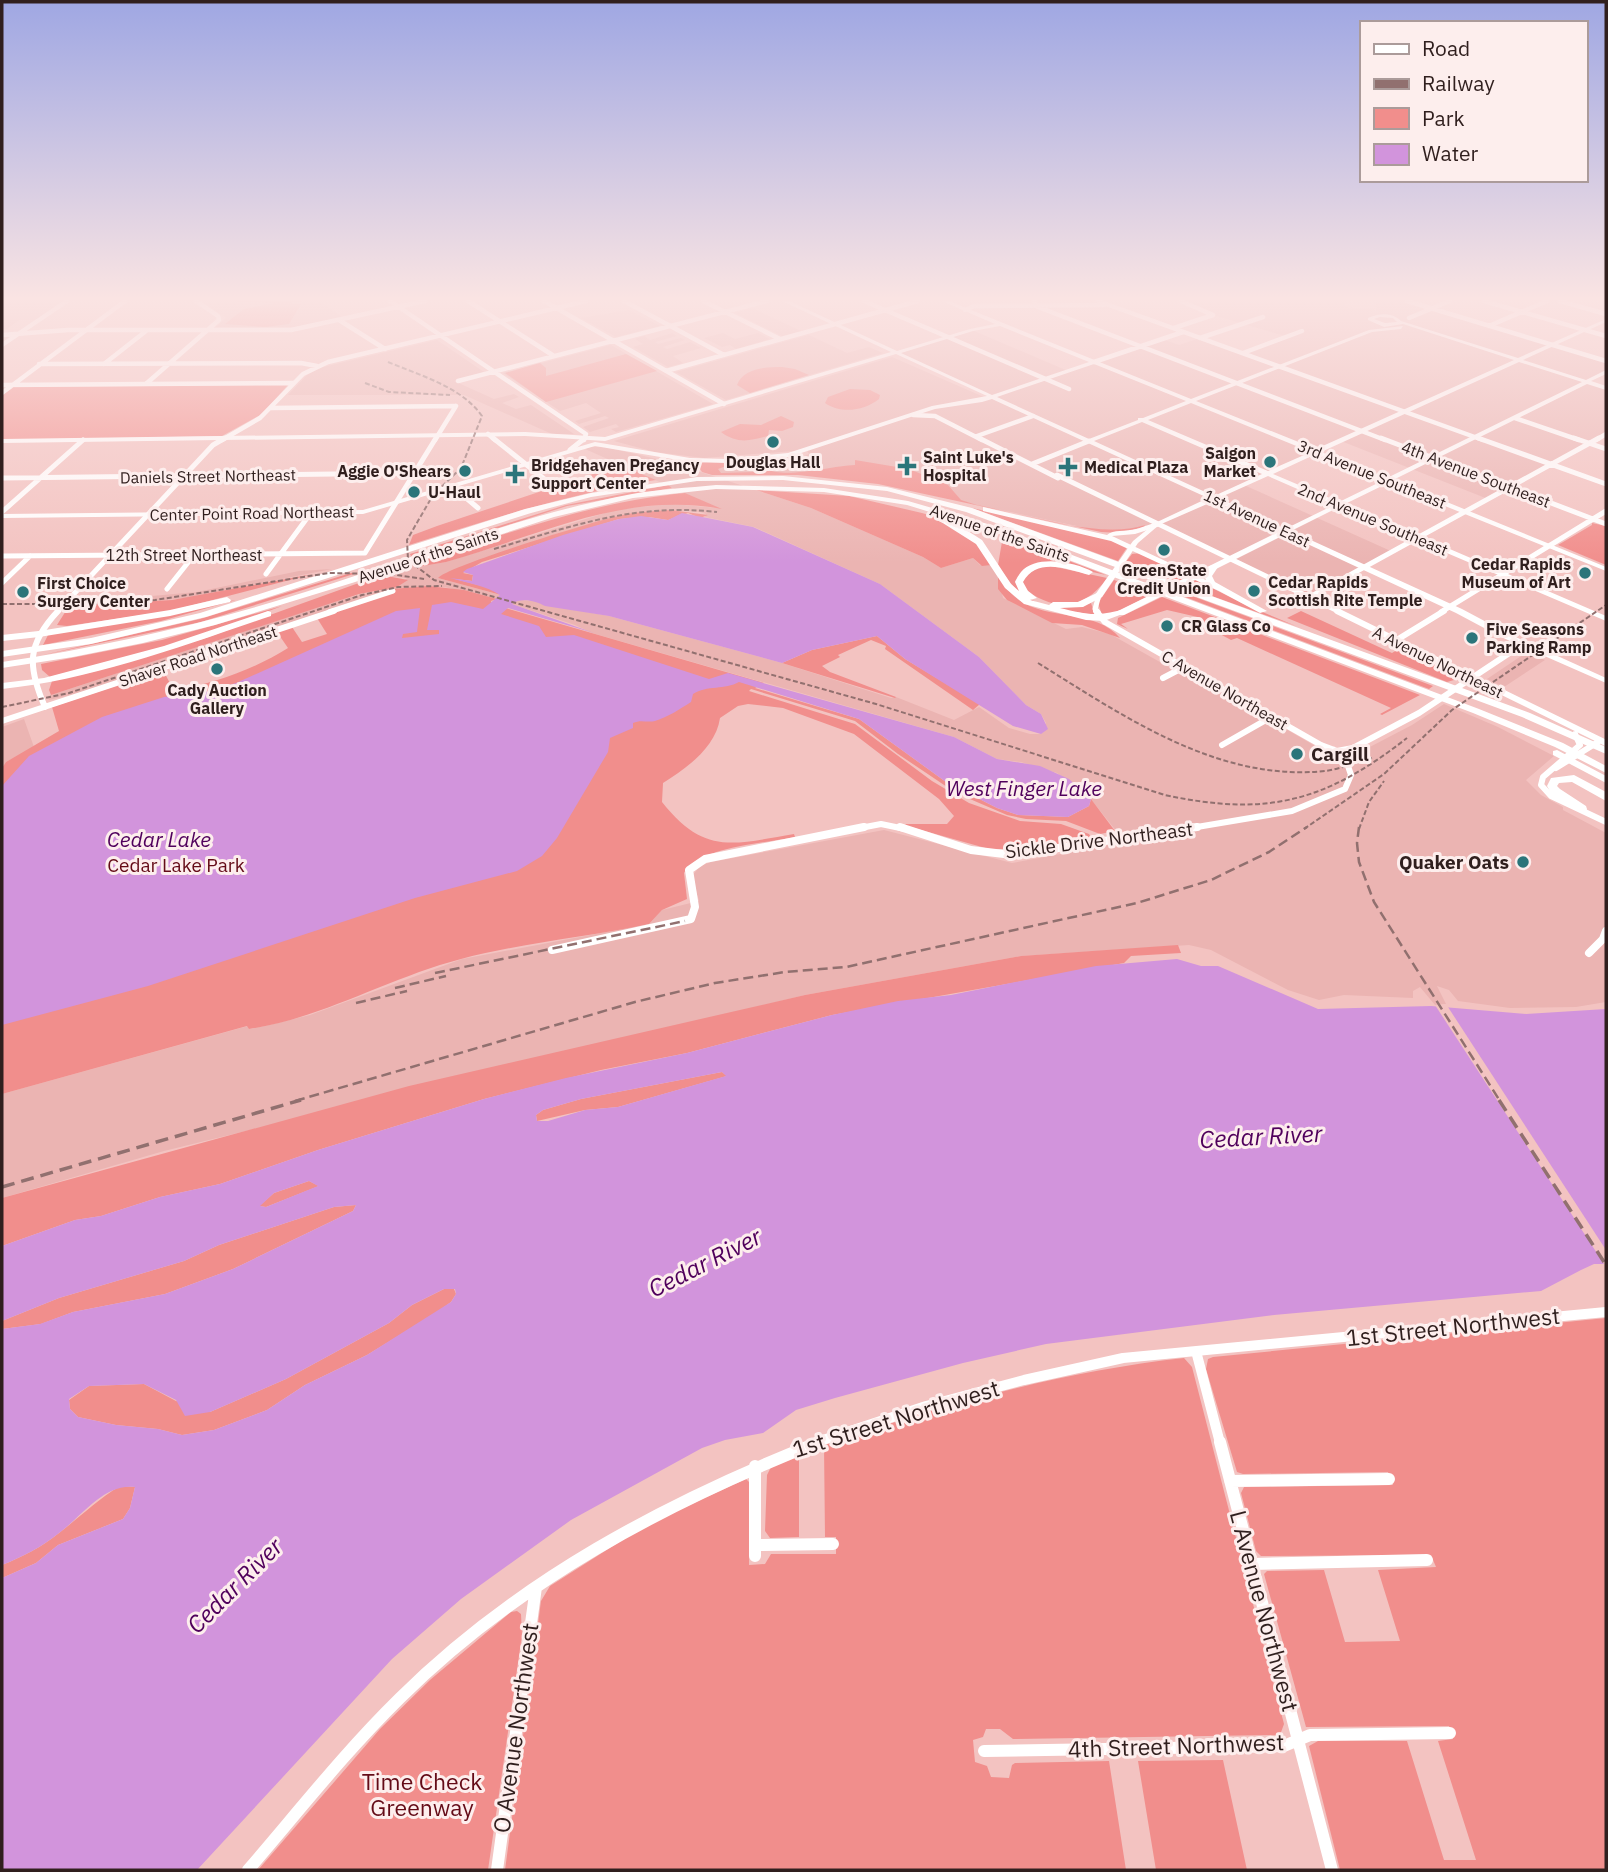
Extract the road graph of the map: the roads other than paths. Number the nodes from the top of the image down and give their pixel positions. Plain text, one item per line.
1 (288, 388) edge
2 (517, 388) edge
3 (697, 388) edge
4 (777, 388) edge
5 (973, 388) edge
6 (1017, 388) edge
7 (1160, 388) edge
8 (1224, 388) edge
9 (1252, 388) edge
10 (1340, 388) edge
11 (1457, 388) edge
12 (1574, 388) edge
13 (992, 397) junction
14 (1191, 401) junction
15 (724, 404) junction
16 (271, 408) junction
17 (932, 408) junction
18 (1406, 412) junction
19 (913, 415) junction
20 (935, 416) junction
21 (1033, 416) junction
22 (1515, 418) junction
23 (1143, 421) junction
24 (238, 429) junction
25 (578, 430) junction
26 (1364, 431) junction
27 (488, 434) junction
28 (1606, 434) edge
29 (438, 435) junction
30 (977, 436) junction
31 (614, 437) junction
32 (1476, 437) junction
33 (222, 438) junction
34 (242, 438) junction
35 (571, 438) junction
36 (585, 439) junction
37 (83, 440) junction
38 (2, 441) edge
39 (1089, 441) junction
40 (1590, 443) junction
41 (613, 445) junction
42 (573, 449) junction
43 (1606, 449) edge
44 (1317, 452) junction
45 (1434, 458) junction
46 (526, 464) junction
47 (1032, 464) junction
48 (1551, 464) junction
49 (415, 473) junction
50 (1267, 474) junction
51 (183, 476) junction
52 (2, 478) edge
53 (41, 478) junction
54 (1388, 481) junction
55 (1606, 484) edge
56 (553, 485) dead end
57 (452, 486) junction
58 (1510, 487) junction
59 (899, 492) junction
60 (871, 496) junction
61 (1214, 498) junction
62 (397, 503) junction
63 (1340, 505) junction
64 (478, 508) dead end
65 (1606, 511) edge
66 (1465, 512) junction
67 (2, 514) edge
68 (310, 514) junction
69 (147, 515) junction
70 (1593, 519) junction
71 (1157, 524) junction
72 (1606, 524) edge
73 (1287, 531) junction
74 (1092, 532) junction
75 (1020, 533) junction
76 (1418, 538) junction
77 (430, 543) joint
78 (1549, 545) junction
79 (1129, 551) junction
80 (402, 552) junction
81 (280, 554) junction
82 (109, 555) junction
83 (194, 555) junction
84 (2, 556) edge
85 (30, 556) junction
86 (1230, 560) junction
87 (1364, 567) junction
88 (1214, 568) junction
89 (1606, 569) edge
90 (266, 574) dead end
91 (1503, 575) junction
92 (1193, 578) junction
93 (313, 582) joint
94 (2, 583) edge
95 (345, 583) junction
96 (167, 589) dead end
97 (1218, 589) junction
98 (393, 591) dead end
99 (1099, 595) junction
100 (1308, 598) junction
101 (1027, 602) joint
102 (1195, 604) junction
103 (1450, 607) junction
104 (1462, 612) junction
105 (1121, 613) junction
106 (1100, 618) junction
107 (1606, 619) edge
108 (48, 620) junction
109 (75, 628) junction
110 (1117, 628) junction
111 (39, 634) junction
112 (3, 638) edge
113 (1395, 641) junction
114 (1523, 644) junction
115 (57, 652) junction
116 (5, 654) edge
117 (4, 665) edge
118 (1184, 667) junction
119 (1414, 674) junction
120 (1606, 675) edge
121 (1163, 678) dead end
122 (1606, 681) edge
123 (35, 682) junction
124 (2, 686) edge
125 (1521, 702) junction
126 (1496, 705) junction
127 (45, 707) junction
128 (1476, 711) junction
129 (1271, 716) junction
130 (2, 721) edge
131 (1606, 745) edge
132 (1222, 746) dead end
133 (1334, 750) junction
134 (1574, 759) junction
135 (1606, 759) edge
136 (1553, 769) junction
137 (1606, 769) edge
138 (1606, 780) edge
139 (1586, 784) junction
140 (1606, 797) edge
141 (1581, 809) junction
142 (1606, 822) edge
143 (1606, 931) edge
144 (552, 950) dead end
145 (1589, 953) dead end
146 (1606, 1312) edge
147 (1196, 1351) junction
148 (755, 1466) junction
149 (1389, 1479) dead end
150 (1230, 1481) junction
151 (833, 1545) dead end
152 (1427, 1560) dead end
153 (1252, 1564) junction
154 (536, 1587) junction
155 (1450, 1733) dead end
156 (1298, 1741) junction
157 (984, 1751) dead end
158 (248, 1870) edge
159 (496, 1870) edge
160 (1332, 1870) edge

1 - 16 street
2 - 25 street
3 - 15 street
4 - 15 main road
5 - 13 main road, 1st Avenue East
6 - 13 main road, Center Point Road Northeast
7 - 14 main road, 3rd Avenue Southeast
8 - 14 main road
9 - 26 street, 4th Avenue Southeast
10 - 18 street
11 - 18 main road
12 - 22 main road
13 - 17 main road, Center Point Road Northeast
13 - 21 main road, 1st Avenue East
14 - 23 main road
14 - 44 main road, 3rd Avenue Southeast
15 - 31 main road
16 - 24 street
16 - 29 street
17 - 19 main road, Center Point Road Northeast
17 - 20 street
18 - 26 main road
18 - 32 street
19 - 20 street
19 - 41 main road, Center Point Road Northeast
20 - 30 street, A Avenue Northeast
21 - 30 street
21 - 39 main road, 1st Avenue East
22 - 32 main road
22 - 40 street
23 - 39 main road
23 - 50 main road, 2nd Avenue Southeast
24 - 33 street
24 - 34 street
25 - 35 street
25 - 36 street
26 - 44 main road
26 - 45 street, 4th Avenue Southeast
27 - 29 main road
27 - 35 main road
27 - 46 street
28 - 40 street
29 - 34 main road
29 - 49 street
30 - 47 street, A Avenue Northeast
31 - 36 main road
31 - 41 main road
32 - 45 main road
32 - 48 street
33 - 34 main road
33 - 37 main road
33 - 51 street
35 - 36 main road
36 - 42 street
37 - 38 main road
37 - 53 street
39 - 47 street
39 - 61 main road, 1st Avenue East
40 - 43 street
40 - 48 street
41 - 42 main road, Center Point Road Northeast
42 - 46 main road, Center Point Road Northeast
44 - 50 main road
44 - 54 main road, 3rd Avenue Southeast
45 - 54 main road
45 - 58 street, 4th Avenue Southeast
46 - 56 street
46 - 57 main road, Center Point Road Northeast
47 - 71 street, A Avenue Northeast
48 - 55 street
48 - 58 street
49 - 51 street, Daniels Street Northeast
49 - 62 street
50 - 61 main road
50 - 63 main road, 2nd Avenue Southeast
51 - 53 street, Daniels Street Northeast
51 - 69 street
52 - 53 street, Daniels Street Northeast
53 - 67 street
54 - 63 main road
54 - 66 main road, 3rd Avenue Southeast
57 - 62 main road, Center Point Road Northeast
57 - 64 street
58 - 66 street
58 - 70 street, 4th Avenue Southeast
59 - 74 highway
59 - 75 highway, Avenue of the Saints
59 - 77 highway, Avenue of the Saints
60 - 75 highway, Avenue of the Saints
60 - 95 highway, Avenue of the Saints
60 - 101 highway
61 - 71 main road
61 - 73 main road, 1st Avenue East
62 - 68 main road, Center Point Road Northeast
62 - 81 street, 12th Street Northeast
63 - 73 main road
63 - 76 main road, 2nd Avenue Southeast
65 - 70 street
66 - 76 street
66 - 78 main road, 3rd Avenue Southeast
67 - 69 main road, Center Point Road Northeast
68 - 69 main road, Center Point Road Northeast
68 - 81 street
69 - 82 street
70 - 72 street, 4th Avenue Southeast
70 - 78 street
71 - 74 highway
71 - 79 main road
71 - 86 street, A Avenue Northeast
73 - 86 main road
73 - 87 main road, 1st Avenue East
74 - 79 highway
75 - 102 highway, Avenue of the Saints
75 - 119 highway, Avenue of the Saints
76 - 87 street
76 - 91 main road, 2nd Avenue Southeast
77 - 80 highway, Avenue of the Saints
78 - 89 main road, 3rd Avenue Southeast
78 - 91 street
79 - 92 highway
79 - 99 main road
80 - 93 highway, Avenue of the Saints
80 - 109 highway
81 - 83 street, 12th Street Northeast
81 - 90 street
82 - 83 street, 12th Street Northeast
82 - 85 street, 12th Street Northeast
82 - 108 street
83 - 96 street
84 - 85 street, 12th Street Northeast
85 - 94 street
86 - 88 main road
86 - 100 street, A Avenue Northeast
87 - 100 street
87 - 103 main road, 1st Avenue East
88 - 92 main road
88 - 97 highway
91 - 103 street
91 - 107 main road, 2nd Avenue Southeast
92 - 97 highway
92 - 105 main road
93 - 115 highway, Avenue of the Saints
95 - 115 highway, Avenue of the Saints
95 - 123 highway, Avenue of the Saints
97 - 119 highway
98 - 127 street, Shaver Road Northeast
99 - 102 highway
99 - 106 street
100 - 113 street, A Avenue Northeast
101 - 106 highway
102 - 128 highway, Avenue of the Saints
103 - 104 main road, 1st Avenue East
103 - 113 street
104 - 114 main road, 1st Avenue East
104 - 120 main road, 1st Avenue East
105 - 106 highway
105 - 110 street
106 - 110 street, C Avenue Northeast
108 - 109 highway
108 - 111 street
109 - 111 highway
110 - 118 street, C Avenue Northeast
111 - 112 street
111 - 123 street
113 - 125 street, A Avenue Northeast
114 - 122 main road, 1st Avenue East
114 - 133 street
115 - 116 highway, Avenue of the Saints
115 - 117 highway, Avenue of the Saints
118 - 121 street
118 - 129 street, C Avenue Northeast
119 - 126 highway
123 - 124 highway, Avenue of the Saints
123 - 127 street
125 - 131 street, A Avenue Northeast
125 - 136 street
126 - 131 highway
126 - 135 highway
127 - 130 street, Shaver Road Northeast
128 - 137 highway, Avenue of the Saints
128 - 138 highway
129 - 132 street
129 - 133 street, C Avenue Northeast
131 - 134 street
133 - 144 street, Sickle Drive Northeast
134 - 136 street
134 - 139 highway
136 - 141 street
139 - 140 highway
139 - 141 highway
141 - 142 street
143 - 145 street
146 - 147 street, 1st Street Northwest
147 - 148 street, 1st Street Northwest
147 - 150 street, L Avenue Northwest
148 - 151 street
148 - 154 street, 1st Street Northwest
149 - 150 street
150 - 153 street, L Avenue Northwest
152 - 153 street
153 - 156 street, L Avenue Northwest
154 - 158 street, 1st Street Northwest
154 - 159 street, O Avenue Northwest
155 - 156 street, 4th Street Northwest
156 - 157 street, 4th Street Northwest
156 - 160 street, L Avenue Northwest

